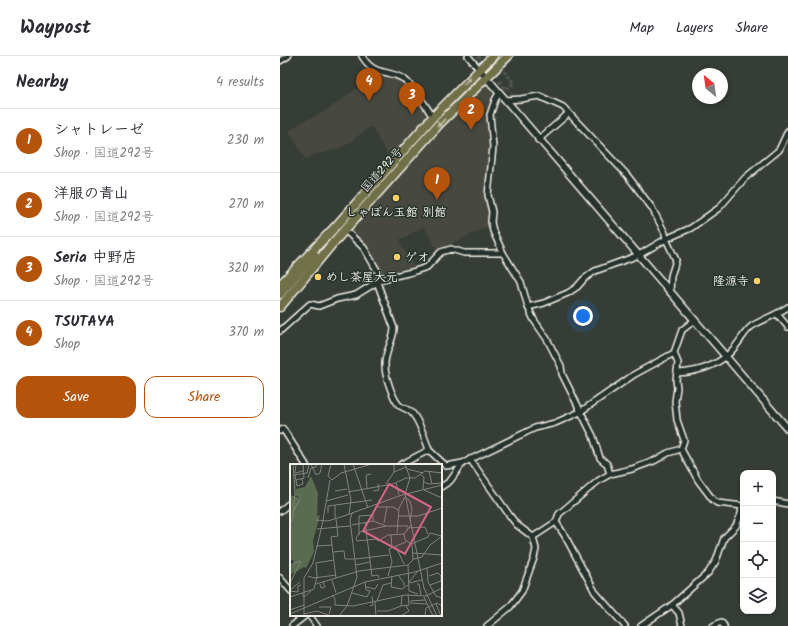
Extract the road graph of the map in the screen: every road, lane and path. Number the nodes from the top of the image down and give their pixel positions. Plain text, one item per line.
1 (288, 56) edge
2 (362, 56) edge
3 (468, 56) edge
4 (493, 56) edge
5 (508, 56) edge
6 (280, 61) edge
7 (478, 70) junction
8 (486, 77) junction
9 (499, 93) junction
10 (506, 100) junction
11 (568, 114) junction
12 (433, 117) junction
13 (788, 131) edge
14 (538, 140) junction
15 (345, 230) junction
16 (666, 239) junction
17 (503, 253) junction
18 (639, 255) junction
19 (380, 281) junction
20 (283, 286) edge
21 (670, 292) junction
22 (280, 294) edge
23 (280, 307) edge
24 (528, 307) junction
25 (788, 307) edge
26 (777, 314) junction
27 (695, 320) junction
28 (788, 327) edge
29 (280, 331) edge
30 (674, 353) junction
31 (726, 357) junction
32 (677, 374) junction
33 (580, 412) junction
34 (788, 429) edge
35 (280, 431) edge
36 (681, 449) junction
37 (429, 450) junction
38 (470, 459) junction
39 (463, 463) junction
40 (305, 464) edge
41 (402, 464) edge
42 (610, 474) junction
43 (442, 486) edge
44 (776, 502) edge
45 (290, 503) edge
46 (788, 504) edge
47 (740, 506) edge
48 (280, 511) edge
49 (740, 516) edge
50 (556, 522) junction
51 (533, 537) junction
52 (280, 578) edge
53 (290, 591) edge
54 (672, 605) junction
55 (305, 616) edge
56 (310, 616) edge
57 (292, 626) edge
58 (317, 626) edge
59 (487, 626) edge
60 (625, 626) edge
61 (641, 626) edge
62 (682, 626) edge
63 (713, 626) edge
64 (724, 626) edge

1 - 6 street
2 - 12 street
3 - 7 street
4 - 7 main road, 国道292号
5 - 8 main road, 国道292号
7 - 8 street
12 -> 7 main road, 国道292号
8 - 9 street
8 -> 15 main road, 国道292号
9 - 10 street
9 - 17 street
10 - 11 street
10 - 14 street
11 - 14 street
11 - 16 street
12 - 20 main road, 国道292号
13 - 16 street
14 - 18 street
15 - 19 street
15 - 20 main road
15 - 23 main road, 国道292号
16 - 18 street
16 - 21 street
17 - 19 street
17 - 24 street
18 - 21 street
18 - 24 street
19 - 29 street
19 - 37 street
20 - 22 main road
21 - 27 street
24 - 33 street
25 - 26 street
26 - 28 street
26 - 31 street
27 - 30 street
27 - 31 street
30 - 32 street
30 - 33 street
31 - 32 street
31 - 34 street
32 - 36 street
33 - 38 street
33 - 42 street
35 - 40 street
36 - 42 street
36 - 47 street
37 - 39 street
37 - 41 street
38 - 39 street
38 - 51 street
39 - 43 street
42 - 50 street
44 - 46 street
45 - 48 street
49 - 54 street
50 - 51 street
50 - 60 street
51 - 59 street
52 - 53 street
54 - 61 street
54 - 62 street
55 - 57 street
56 - 58 street
63 - 64 street

